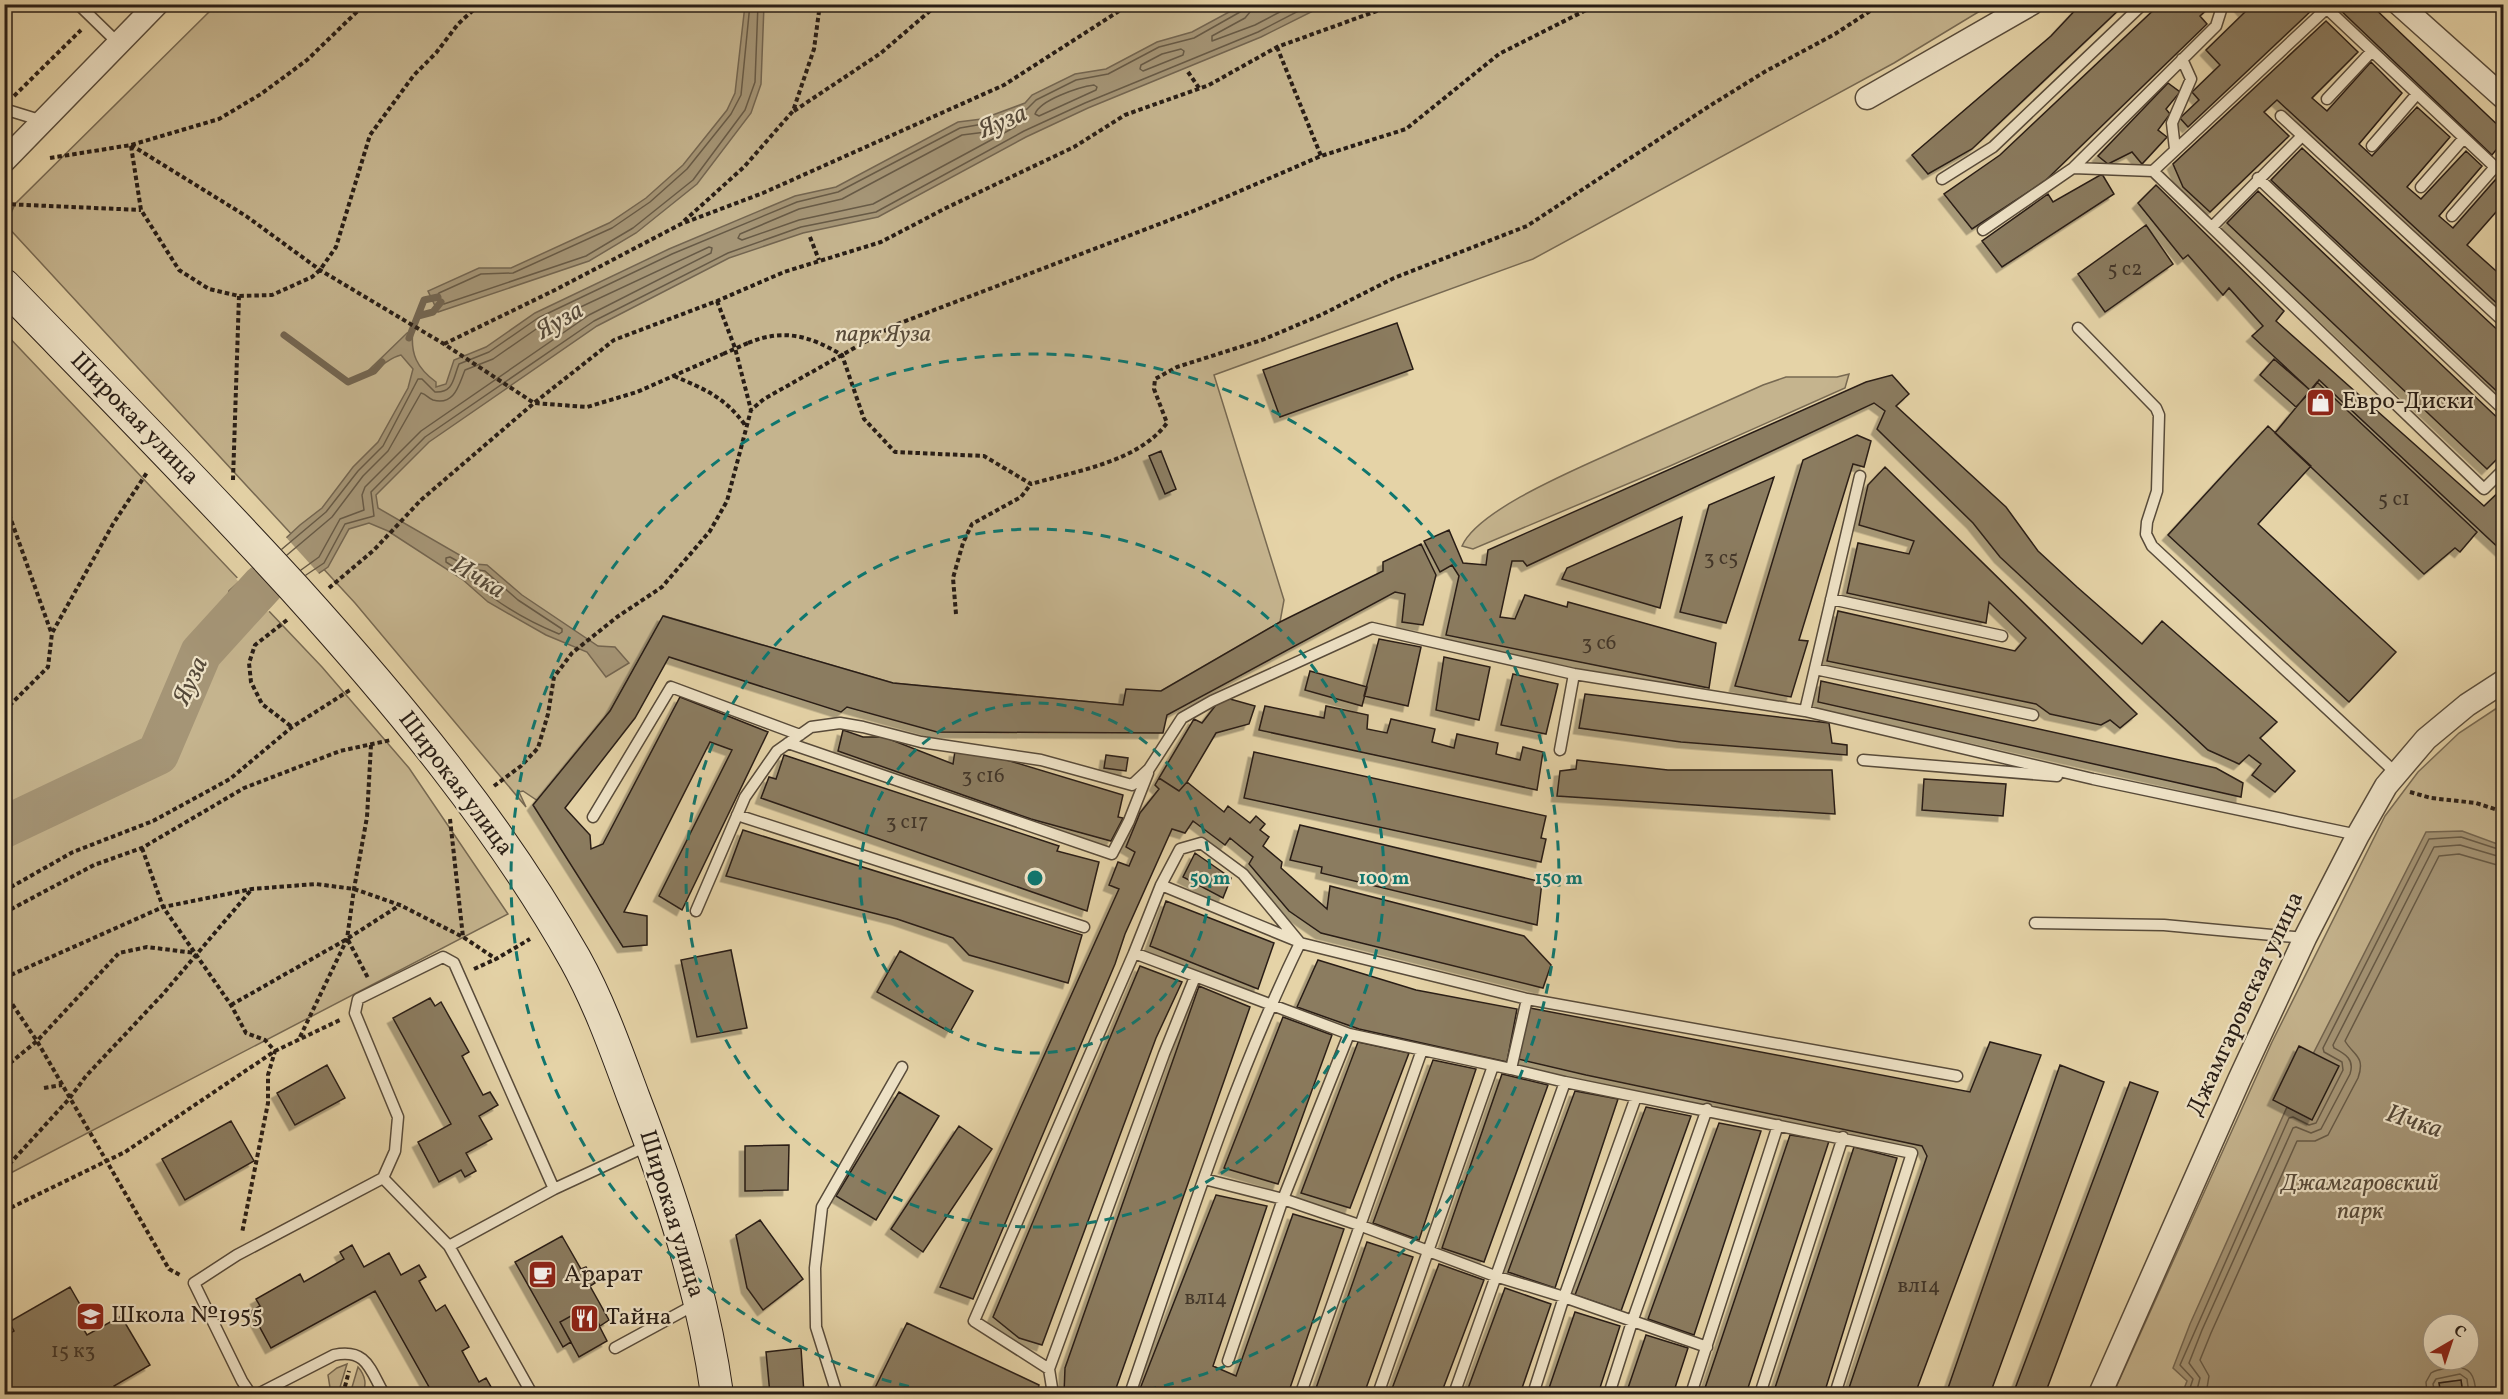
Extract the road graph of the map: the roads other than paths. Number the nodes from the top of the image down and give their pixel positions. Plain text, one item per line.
1 (78, 4) edge
2 (157, 4) edge
3 (2031, 4) edge
4 (2143, 4) edge
5 (2223, 4) edge
6 (2399, 4) edge
7 (2324, 7) edge
8 (118, 43) junction
9 (2372, 51) junction
10 (2182, 59) junction
11 (2416, 94) junction
12 (1866, 98) dead end
13 (2504, 98) edge
14 (2327, 99) dead end
15 (4, 109) edge
16 (2281, 116) dead end
17 (43, 121) junction
18 (2302, 136) junction
19 (2464, 138) junction
20 (2372, 146) dead end
21 (2175, 149) junction
22 (4, 161) edge
23 (2073, 168) junction
24 (2152, 171) junction
25 (2258, 178) junction
26 (1942, 179) dead end
27 (2421, 187) dead end
28 (2452, 216) dead end
29 (2212, 227) junction
30 (1983, 230) dead end
31 (4, 285) edge
32 (2504, 322) edge
33 (2078, 328) dead end
34 (2504, 410) edge
35 (2503, 471) edge
36 (1860, 476) dead end
37 (1831, 599) junction
38 (2002, 636) dead end
39 (1815, 669) junction
40 (1574, 674) junction
41 (2504, 681) edge
42 (1805, 711) junction
43 (2033, 716) dead end
44 (800, 735) junction
45 (788, 743) junction
46 (1560, 750) dead end
47 (1863, 760) dead end
48 (1149, 770) junction
49 (2093, 779) junction
50 (2392, 780) junction
51 (737, 815) junction
52 (593, 817) dead end
53 (2358, 835) junction
54 (1161, 885) junction
55 (696, 911) dead end
56 (2035, 923) dead end
57 (1084, 927) dead end
58 (2305, 938) junction
59 (1300, 943) junction
60 (1134, 953) junction
61 (1195, 977) junction
62 (1527, 999) junction
63 (1270, 1005) junction
64 (1349, 1034) junction
65 (1422, 1050) junction
66 (1493, 1066) junction
67 (902, 1067) dead end
68 (1512, 1069) junction
69 (1957, 1076) dead end
70 (1565, 1082) junction
71 (1636, 1097) junction
72 (1707, 1109) junction
73 (1778, 1125) junction
74 (1843, 1137) junction
75 (651, 1143) junction
76 (383, 1178) junction
77 (1204, 1179) junction
78 (554, 1189) junction
79 (1282, 1199) junction
80 (1359, 1225) junction
81 (449, 1246) junction
82 (1428, 1251) junction
83 (1495, 1276) junction
84 (1564, 1297) junction
85 (699, 1303) junction
86 (1632, 1322) junction
87 (1707, 1347) junction
88 (615, 1348) dead end
89 (1228, 1361) dead end
90 (1049, 1369) junction
91 (1302, 1390) dead end
92 (254, 1395) edge
93 (258, 1395) edge
94 (384, 1395) edge
95 (532, 1395) edge
96 (717, 1395) edge
97 (837, 1395) edge
98 (1053, 1395) edge
99 (1130, 1395) edge
100 (1378, 1395) edge
101 (1454, 1395) edge
102 (1533, 1395) edge
103 (1609, 1395) edge
104 (1691, 1395) edge
105 (1760, 1395) edge
106 (1835, 1395) edge
107 (2100, 1395) edge

1 - 8 lane
2 - 8 street
3 - 12 street
4 - 26 lane
5 - 10 lane
6 - 13 street
7 - 9 lane
7 - 21 lane
8 - 17 street
9 - 11 lane
9 - 14 lane
10 - 21 lane
10 - 23 lane
11 - 19 lane
11 - 20 lane
15 - 17 lane
16 - 18 lane
17 - 22 street
18 - 25 lane
18 - 32 lane
19 - 27 lane
19 - 28 lane
21 - 24 lane
23 - 24 lane
23 - 30 lane
24 - 29 lane
25 - 29 lane
25 - 34 lane
29 - 35 lane
31 - 75 main road, Широкая улица
33 - 50 lane
36 - 37 lane
37 - 38 lane
37 - 39 lane
39 - 42 lane
39 - 43 lane
40 - 42 lane
40 - 46 lane
40 - 48 lane
41 - 50 street, Джамгаровская улица
42 - 49 lane
44 - 45 lane
44 - 48 lane
44 - 52 lane
45 - 48 lane
45 - 51 lane
47 - 49 lane
49 - 53 lane
50 - 53 street, Джамгаровская улица
51 - 55 lane
51 - 57 lane
53 - 58 street, Джамгаровская улица
54 - 59 lane
54 - 59 lane
54 - 60 lane
56 - 58 lane
58 - 107 street, Джамгаровская улица
59 - 62 lane
59 - 63 lane
60 - 61 lane
60 - 90 lane
61 - 63 lane
61 - 90 lane
62 - 68 lane
62 - 69 lane
63 - 64 lane
63 - 77 lane
64 - 65 lane
64 - 79 lane
65 - 66 lane
65 - 80 lane
66 - 68 lane
66 - 82 lane
67 - 97 lane
68 - 70 lane
70 - 71 lane
70 - 83 lane
71 - 72 lane
71 - 84 lane
72 - 73 lane
72 - 86 lane
73 - 74 lane
73 - 87 lane
74 - 105 lane
74 - 106 lane
75 - 78 lane
75 - 85 main road, Широкая улица
76 - 78 lane
76 - 81 lane
76 - 92 lane
77 - 79 lane
77 - 99 lane
78 - 81 lane
79 - 80 lane
79 - 89 lane
80 - 82 lane
80 - 91 lane
81 - 95 lane
82 - 83 lane
82 - 100 lane
83 - 84 lane
83 - 101 lane
84 - 86 lane
84 - 102 lane
85 - 88 lane
85 - 96 main road, Широкая улица
86 - 87 lane
86 - 103 lane
87 - 104 lane
90 - 98 lane
93 - 94 lane

